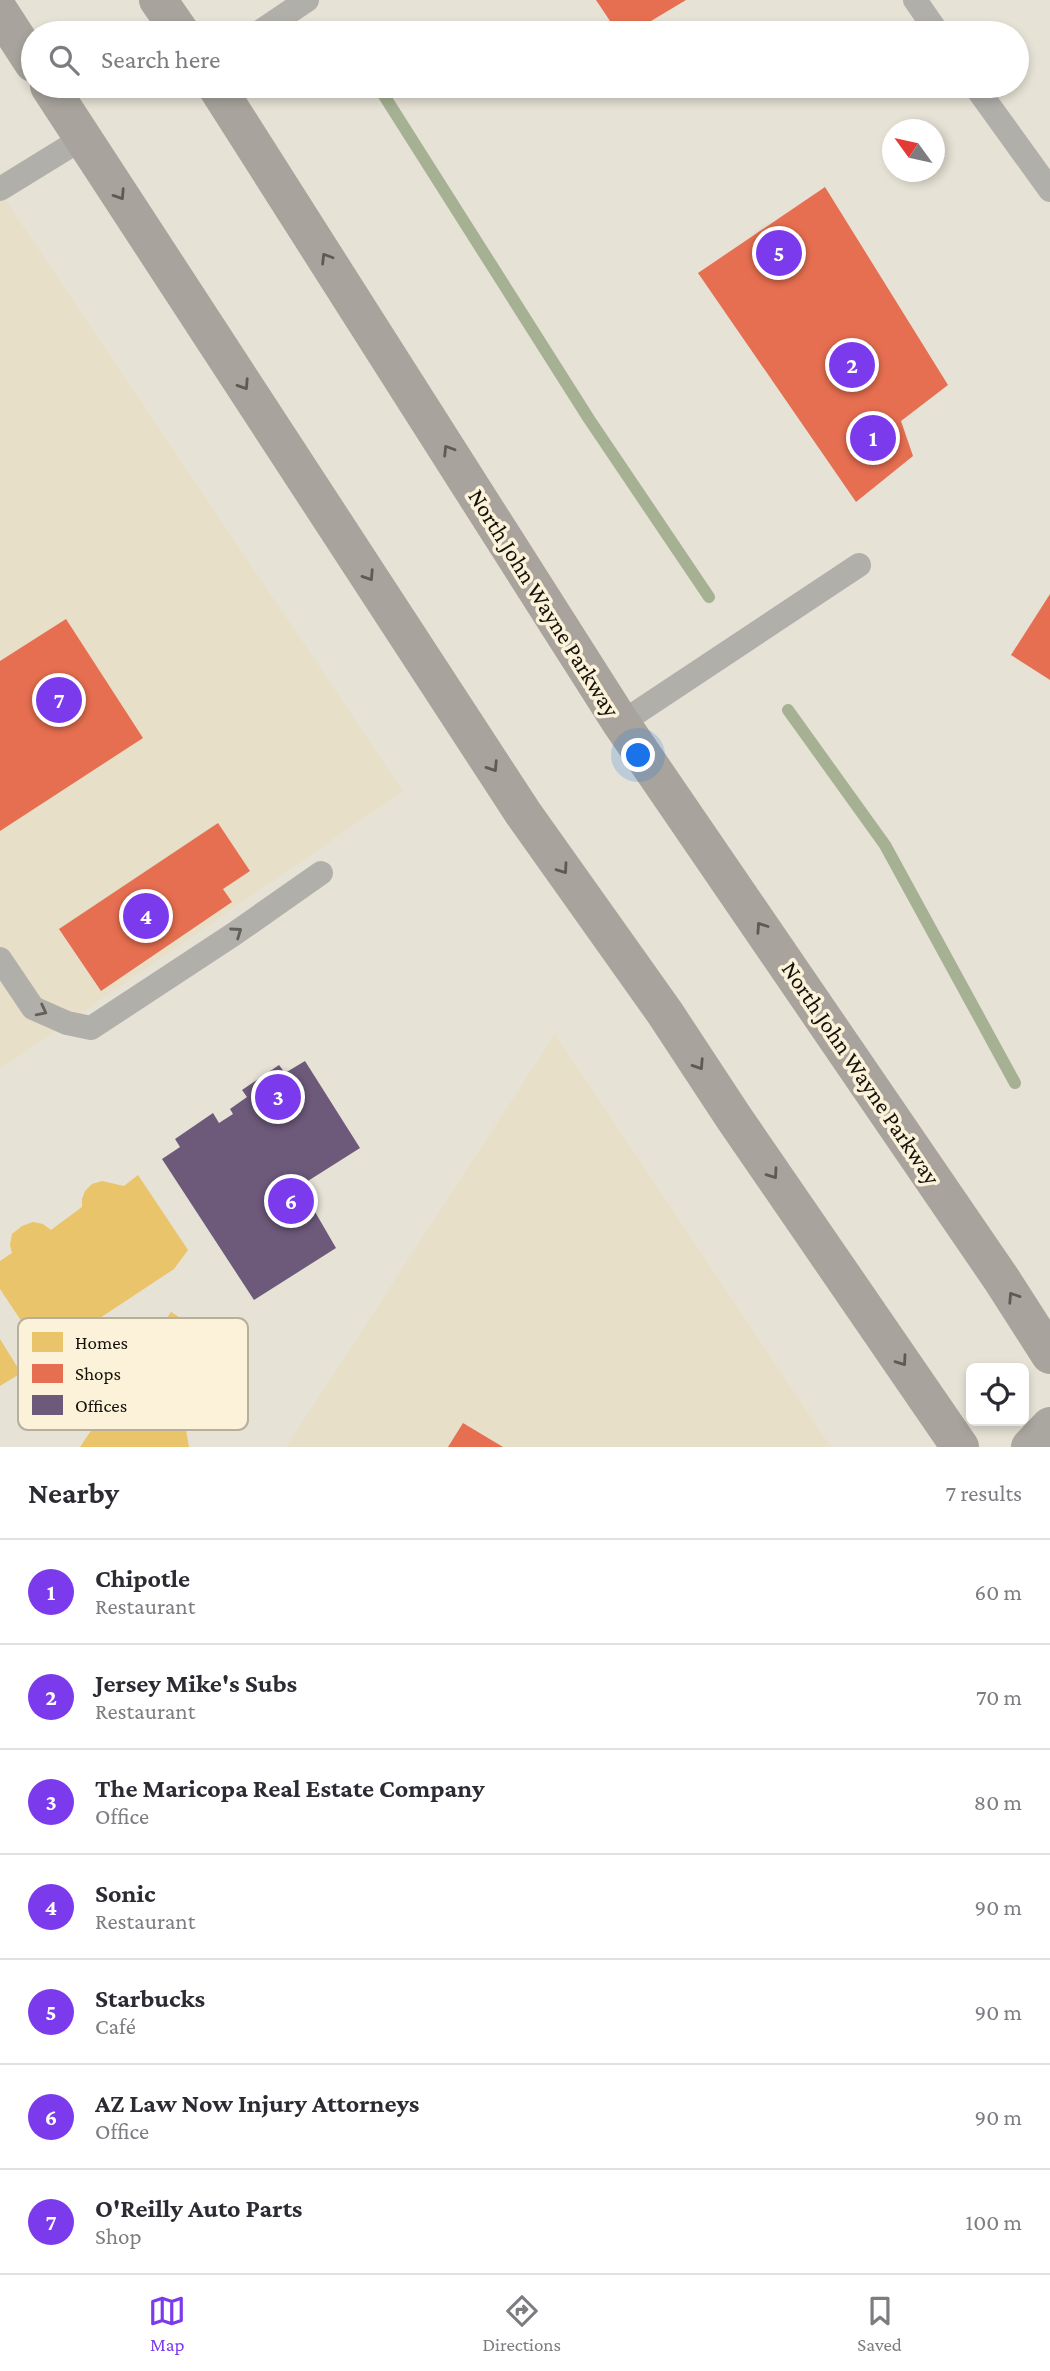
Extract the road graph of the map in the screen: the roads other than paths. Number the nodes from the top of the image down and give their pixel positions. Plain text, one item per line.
1 (158, 0) edge
2 (307, 0) edge
3 (915, 0) edge
4 (0, 12) edge
5 (173, 21) edge
6 (276, 21) edge
7 (930, 21) edge
8 (21, 44) edge
9 (56, 98) edge
10 (224, 98) edge
11 (984, 98) edge
12 (83, 138) junction
13 (0, 189) edge
14 (1050, 190) edge
15 (859, 565) dead end
16 (621, 723) junction
17 (321, 873) dead end
18 (0, 959) edge
19 (1050, 1355) edge
20 (1050, 1426) edge
21 (960, 1447) edge
22 (1030, 1447) edge

1 - 5 highway
2 - 6 lane
3 - 7 lane
4 - 8 highway
9 - 12 highway
16 -> 10 highway, North John Wayne Parkway
11 - 14 lane
12 - 13 lane
12 -> 21 highway
15 - 16 lane
19 -> 16 highway, North John Wayne Parkway
18 -> 17 lane
20 - 22 main road

